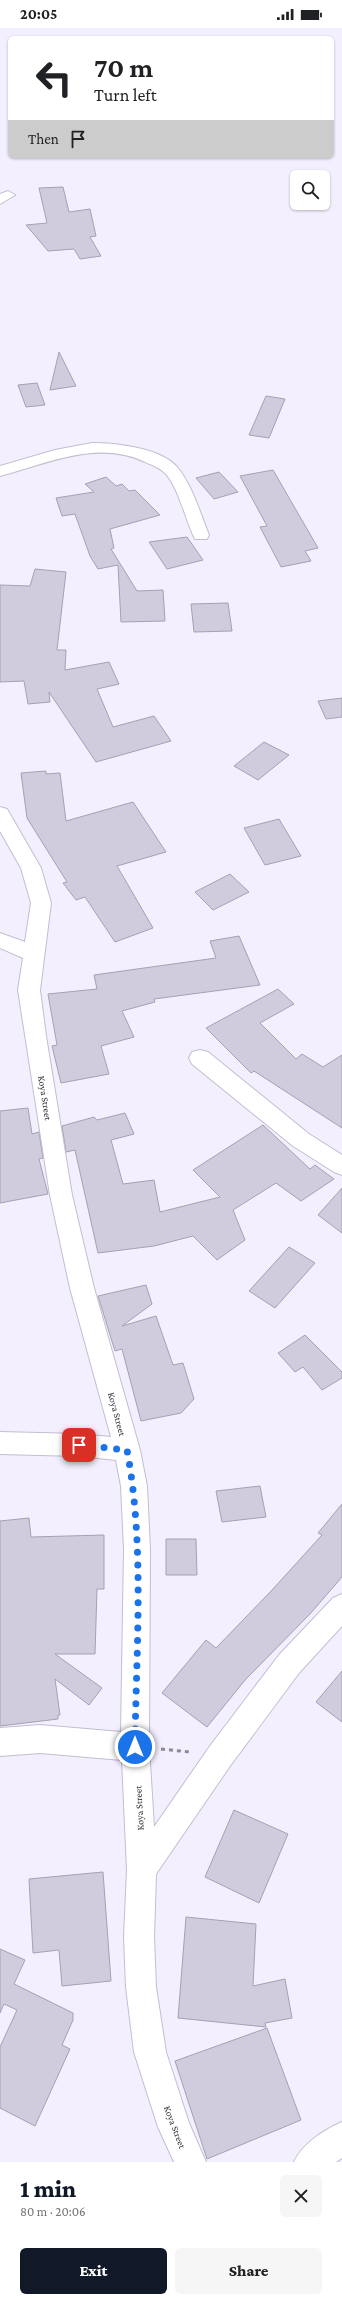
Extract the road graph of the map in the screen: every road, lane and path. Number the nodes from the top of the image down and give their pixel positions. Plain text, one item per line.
1 (0, 471) edge
2 (201, 535) dead end
3 (0, 814) edge
4 (0, 940) edge
5 (33, 954) junction
6 (200, 1058) dead end
7 (342, 1166) edge
8 (0, 1442) edge
9 (127, 1450) junction
10 (342, 1607) edge
11 (0, 1742) edge
12 (135, 1747) junction
13 (220, 1756) junction
14 (142, 1870) junction
15 (342, 2138) edge
16 (190, 2162) edge
17 (310, 2162) edge

1 - 2 street
3 - 5 street, Koya Street
4 - 5 street
5 - 9 street, Koya Street
6 - 7 street
8 - 9 street
9 - 12 street, Koya Street
10 - 13 street
11 - 12 street
12 - 13 path
12 - 14 street, Koya Street
13 - 14 street
14 - 16 street, Koya Street
15 - 17 street

